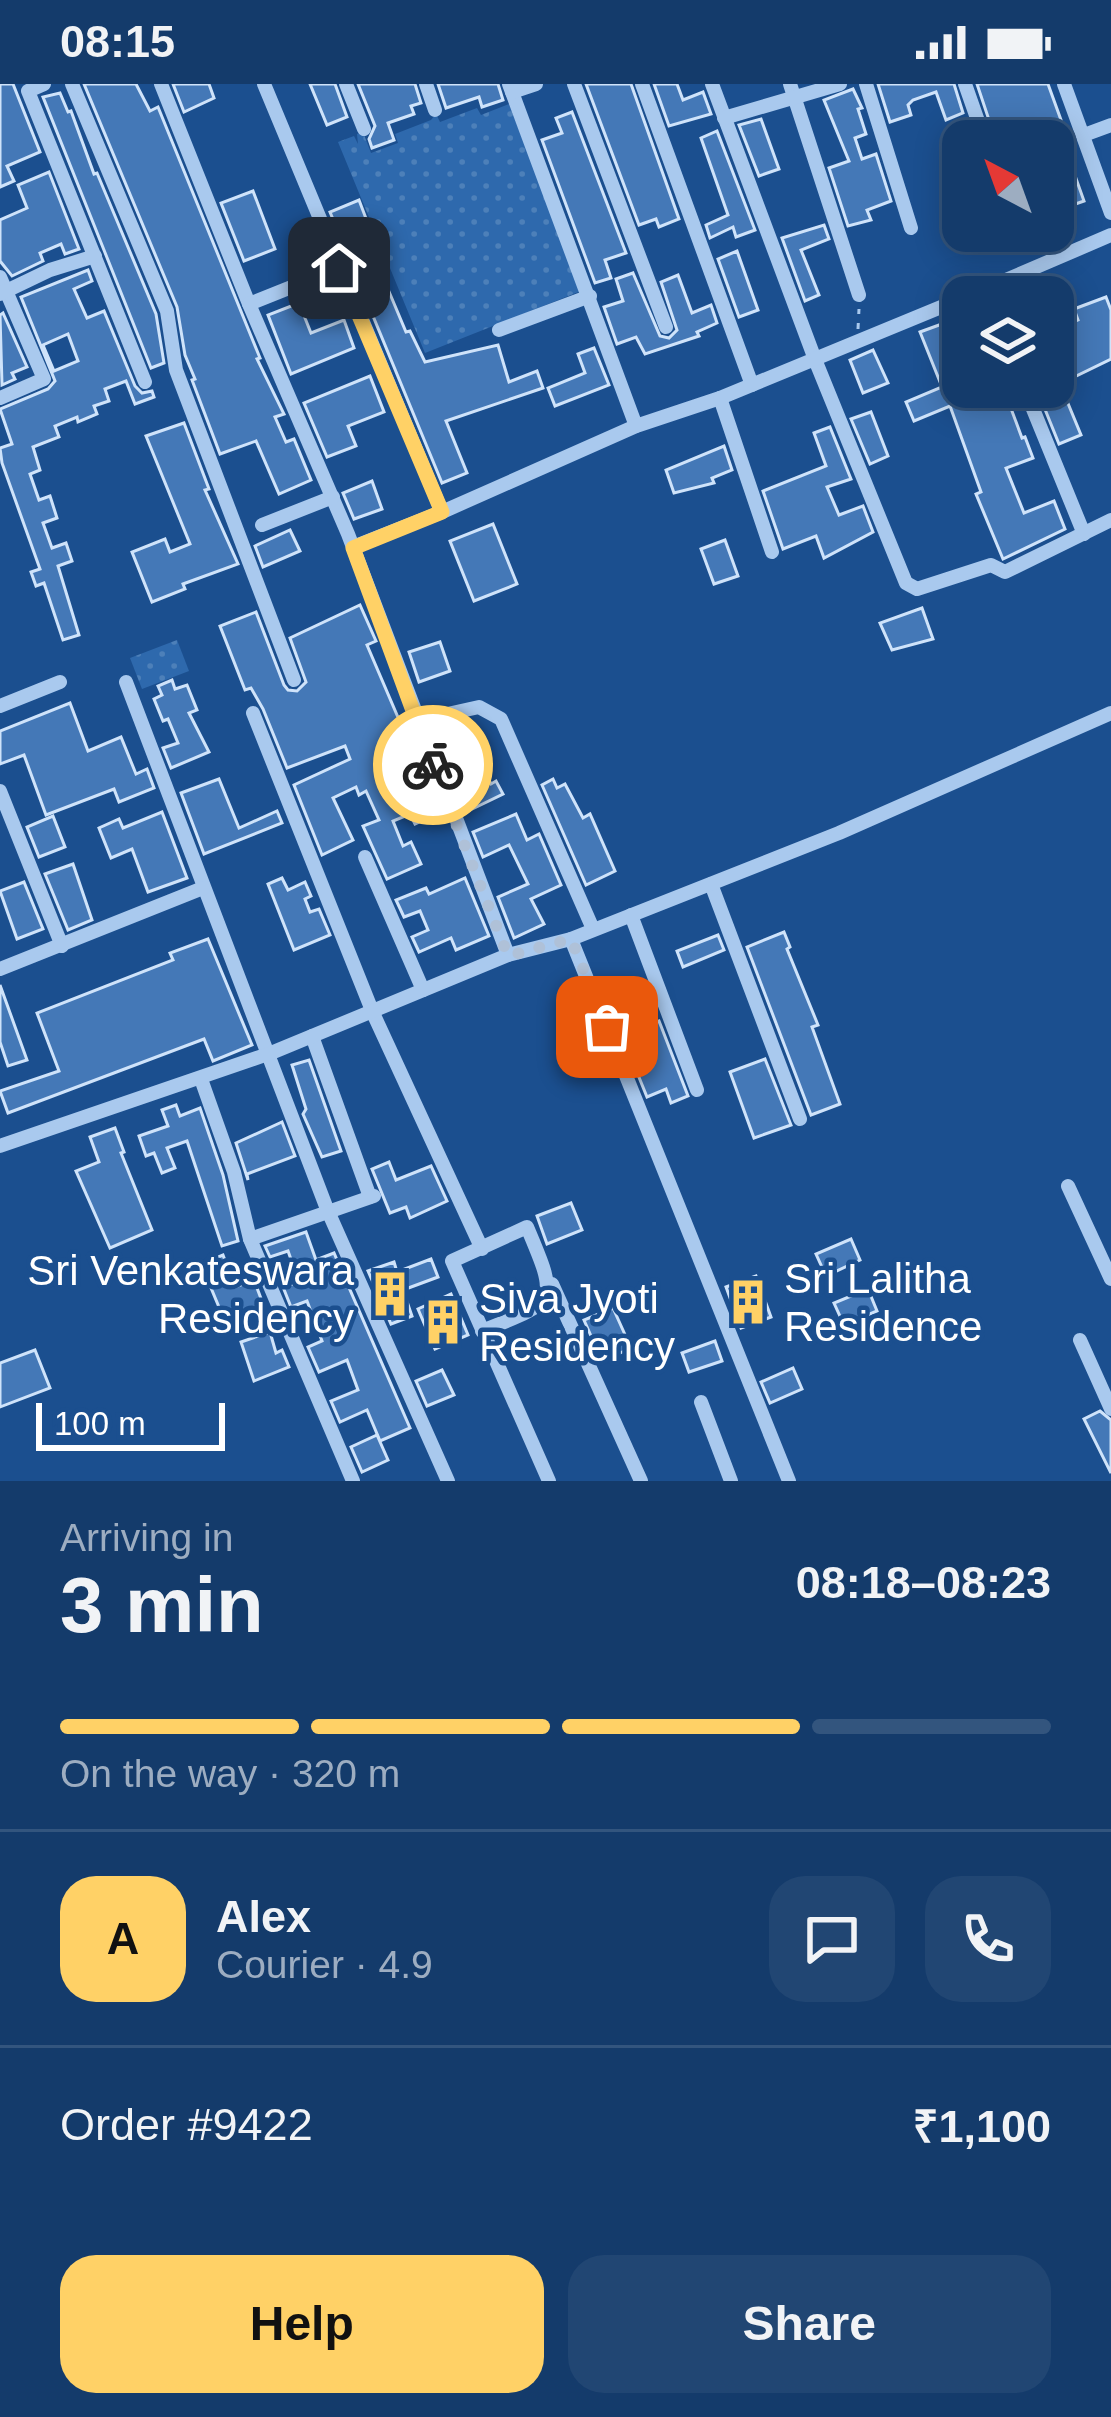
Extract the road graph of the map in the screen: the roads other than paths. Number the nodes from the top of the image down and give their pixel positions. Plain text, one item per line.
1 (48, 84) edge
2 (70, 84) edge
3 (161, 84) edge
4 (264, 84) edge
5 (346, 84) edge
6 (426, 84) edge
7 (536, 84) edge
8 (574, 84) edge
9 (642, 84) edge
10 (712, 84) edge
11 (840, 84) edge
12 (866, 84) edge
13 (965, 84) edge
14 (1064, 84) edge
15 (511, 88) edge
16 (792, 90) edge
17 (435, 110) dead end
18 (724, 118) junction
19 (978, 120) edge
20 (1111, 125) edge
21 (364, 129) dead end
22 (1084, 135) junction
23 (1111, 213) edge
24 (911, 228) dead end
25 (1111, 235) edge
26 (95, 256) junction
27 (339, 268) junction
28 (1015, 276) edge
29 (2, 288) edge
30 (859, 295) road end
31 (590, 296) junction
32 (249, 304) junction
33 (942, 307) edge
34 (666, 327) dead end
35 (499, 330) dead end
36 (816, 362) junction
37 (145, 382) dead end
38 (752, 385) junction
39 (0, 398) edge
40 (720, 398) junction
41 (1033, 408) edge
42 (636, 425) junction
43 (333, 497) junction
44 (442, 512) junction
45 (1111, 520) edge
46 (262, 525) dead end
47 (1084, 534) junction
48 (353, 548) junction
49 (772, 552) dead end
50 (294, 680) dead end
51 (60, 682) dead end
52 (126, 682) dead end
53 (0, 706) edge
54 (253, 713) dead end
55 (1110, 715) edge
56 (416, 721) junction
57 (0, 791) edge
58 (365, 857) dead end
59 (710, 884) junction
60 (202, 888) junction
61 (631, 914) junction
62 (592, 929) junction
63 (571, 939) junction
64 (62, 946) junction
65 (508, 956) junction
66 (0, 969) edge
67 (423, 990) junction
68 (373, 1013) junction
69 (312, 1036) junction
70 (271, 1053) junction
71 (201, 1079) junction
72 (698, 1090) dead end
73 (800, 1119) dead end
74 (0, 1146) edge
75 (1068, 1186) dead end
76 (327, 1210) junction
77 (250, 1239) junction
78 (482, 1249) junction
79 (549, 1278) junction
80 (1111, 1280) edge
81 (482, 1330) junction
82 (1080, 1340) dead end
83 (701, 1402) dead end
84 (1111, 1408) edge
85 (353, 1481) edge
86 (448, 1481) edge
87 (549, 1481) edge
88 (641, 1481) edge
89 (731, 1481) edge
90 (789, 1481) edge

1 - 2 street
1 - 26 street
2 - 50 street
3 - 32 street
4 - 27 street
5 - 21 street
6 - 17 street
7 - 15 street
8 - 34 street
9 - 38 street
10 - 18 street
11 - 16 street
12 - 24 street
13 - 19 street
14 - 22 street
15 - 31 street
16 - 18 street
16 - 30 street
18 - 36 street
20 - 22 street
22 - 23 street
25 - 28 street
26 - 29 street
26 - 37 street
27 - 32 street
27 - 44 street
29 - 39 street
31 - 35 street
31 - 42 street
32 - 43 street
33 - 36 street
36 - 38 street
36 - 47 street
38 - 40 street
40 - 42 street
40 - 49 street
41 - 47 street
42 - 44 street
43 - 46 street
43 - 48 street
44 - 48 street
45 - 47 street
48 - 56 street
51 - 53 street
52 - 60 street
54 - 68 street
55 - 59 street
56 - 62 street
56 - 65 street
57 - 64 street
58 - 67 street
59 - 61 street
59 - 73 street
60 - 64 street
60 - 70 street
61 - 62 street
61 - 72 street
62 - 63 street
63 - 65 street
63 - 90 street
64 - 66 street
65 - 67 street
67 - 68 street
68 - 69 street
68 - 78 street
69 - 70 street
69 - 76 street
70 - 71 street
70 - 76 street
71 - 74 street
71 - 77 street
75 - 80 street
76 - 77 street
76 - 86 street
77 - 85 street
78 - 79 street
78 - 81 street
79 - 81 street
79 - 88 street
81 - 87 street
82 - 84 street
83 - 89 street

